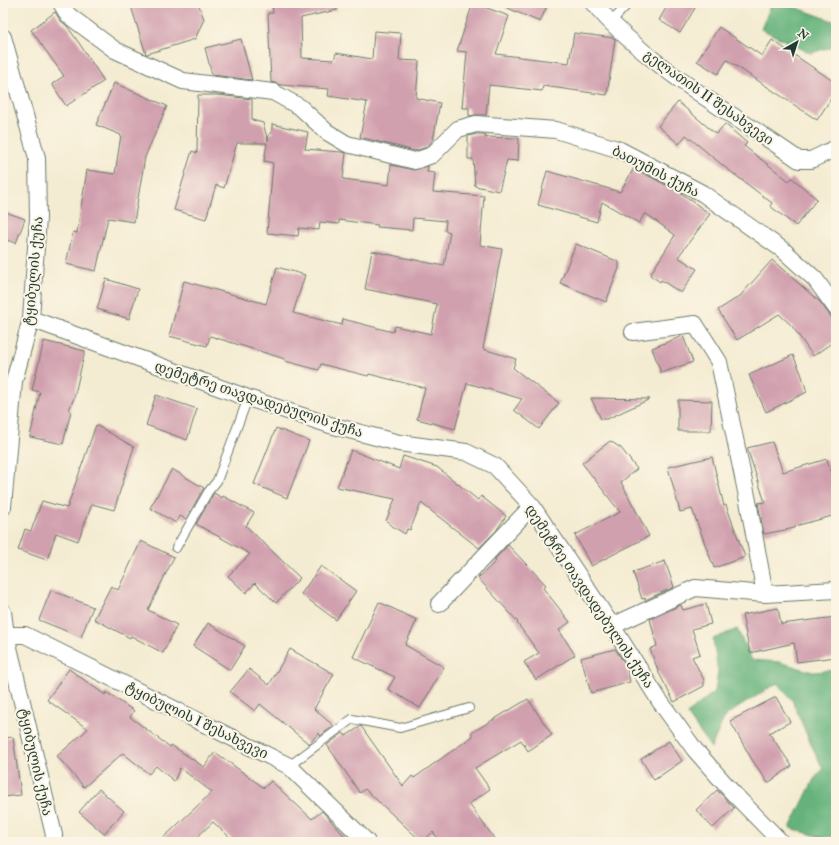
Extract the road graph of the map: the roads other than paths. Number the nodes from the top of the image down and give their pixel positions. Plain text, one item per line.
1 (61, 3) edge
2 (592, 3) edge
3 (629, 3) edge
4 (610, 23) junction
5 (3, 37) edge
6 (836, 148) edge
7 (836, 308) edge
8 (31, 320) junction
9 (633, 332) dead end
10 (248, 398) junction
11 (3, 497) edge
12 (532, 506) junction
13 (176, 548) dead end
14 (836, 590) edge
15 (765, 594) junction
16 (439, 604) dead end
17 (3, 612) edge
18 (612, 626) junction
19 (6, 635) junction
20 (469, 708) dead end
21 (288, 766) junction
22 (53, 842) edge
23 (367, 842) edge
24 (780, 842) edge

1 - 7 street, ბათუმის ქუჩა
2 - 4 street, გელათის II შესახვევი
3 - 4 lane
4 - 6 street, გელათის II შესახვევი
5 - 8 street, ტყიბულის ქუჩა
8 - 10 street, დემეტრე თავდადებულის ქუჩა
8 - 11 street, ტყიბულის ქუჩა
9 - 15 street
10 - 12 street, დემეტრე თავდადებულის ქუჩა
10 - 13 lane
12 - 16 street
12 - 18 street, დემეტრე თავდადებულის ქუჩა
14 - 15 street
15 - 18 street
17 - 19 street, ტყიბულის ქუჩა
18 - 24 street, დემეტრე თავდადებულის ქუჩა
19 - 21 street, ტყიბულის I შესახვევი
19 - 22 street, ტყიბულის ქუჩა
20 - 21 lane
21 - 23 street, ტყიბულის I შესახვევი

